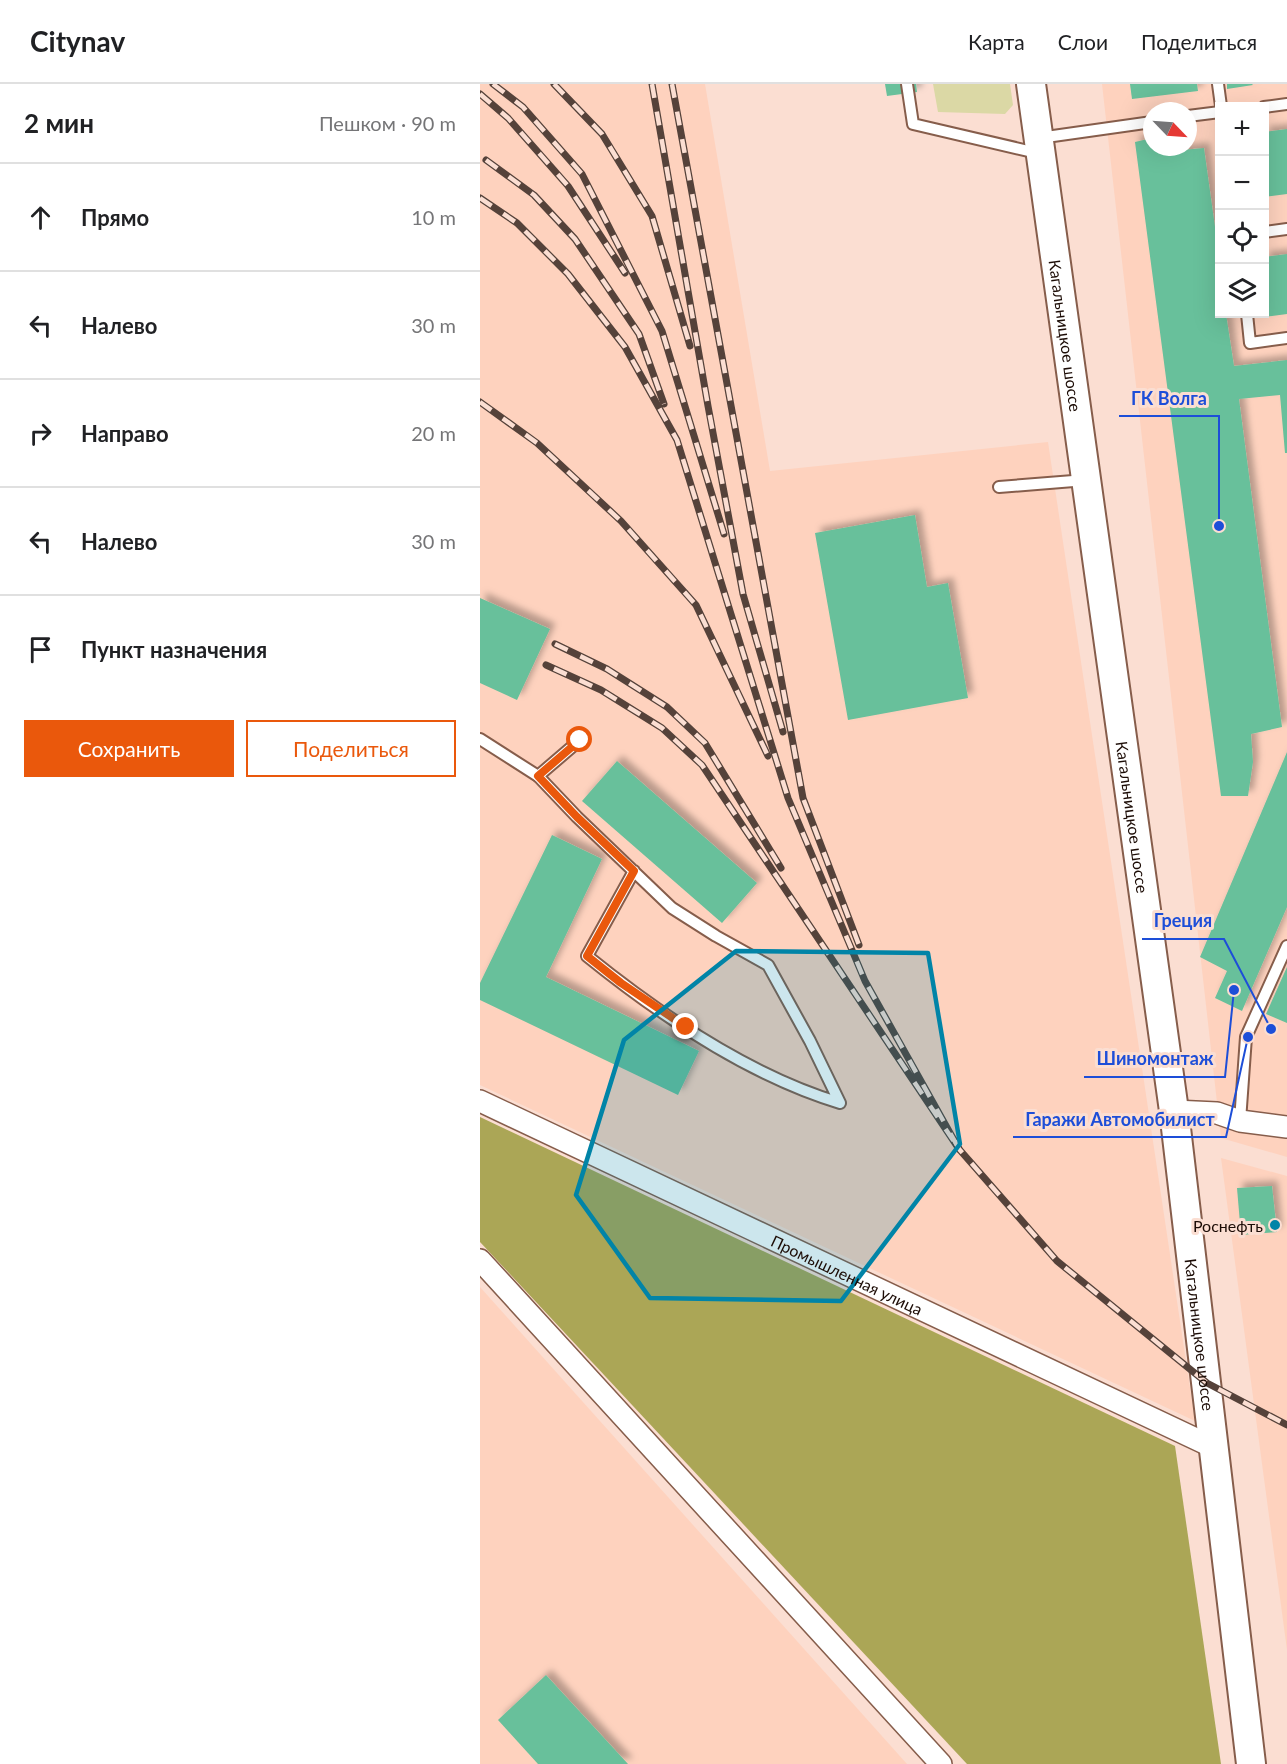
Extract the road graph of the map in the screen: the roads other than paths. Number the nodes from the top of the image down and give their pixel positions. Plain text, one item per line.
1 (907, 84) edge
2 (1031, 84) edge
3 (1218, 84) edge
4 (1220, 102) edge
5 (1287, 104) edge
6 (1269, 106) edge
7 (1215, 113) edge
8 (1197, 115) edge
9 (1143, 124) edge
10 (1039, 146) junction
11 (1287, 229) edge
12 (1269, 231) edge
13 (1248, 318) edge
14 (1287, 338) edge
15 (1086, 480) junction
16 (999, 487) dead end
17 (480, 739) edge
18 (580, 740) dead end
19 (538, 776) junction
20 (634, 871) junction
21 (1287, 946) edge
22 (480, 1101) edge
23 (1174, 1111) junction
24 (1240, 1121) junction
25 (1287, 1127) edge
26 (480, 1260) edge
27 (1215, 1448) junction
28 (941, 1764) edge
29 (1251, 1764) edge

1 - 10 lane
2 - 10 main road, Кагальницкое шоссе
3 - 4 lane
5 - 6 lane
7 - 8 lane
9 - 10 lane
10 - 15 main road, Кагальницкое шоссе
11 - 12 lane
13 - 14 lane
15 - 16 lane
15 - 23 main road, Кагальницкое шоссе
17 - 19 lane
18 - 19 lane
19 - 20 lane
20 - 20 lane
21 - 24 lane
22 - 27 street, Промышленная улица
23 - 24 street
23 - 27 main road, Кагальницкое шоссе
24 - 25 street
26 - 28 street
27 - 29 main road, Кагальницкое шоссе

